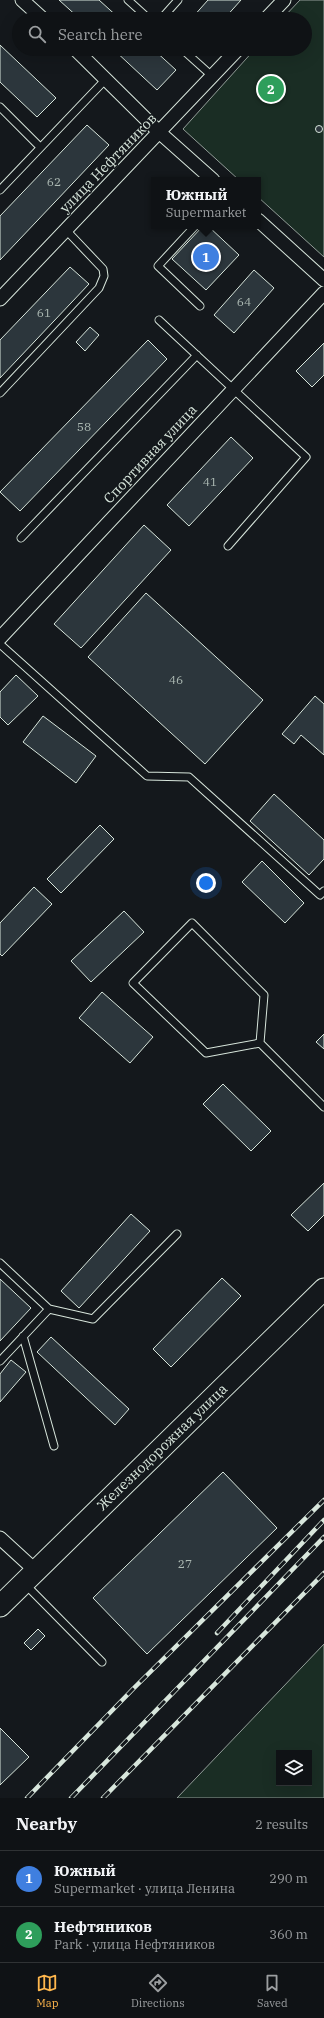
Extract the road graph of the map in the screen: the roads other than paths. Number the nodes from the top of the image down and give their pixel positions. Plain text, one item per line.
1 (22, 0) edge
2 (128, 0) edge
3 (178, 0) edge
4 (284, 0) edge
5 (35, 12) edge
6 (141, 12) edge
7 (167, 12) edge
8 (273, 12) edge
9 (81, 56) edge
10 (190, 56) edge
11 (231, 56) edge
12 (212, 76) junction
13 (106, 79) junction
14 (0, 107) edge
15 (159, 132) junction
16 (40, 147) junction
17 (210, 177) edge
18 (0, 190) edge
19 (261, 223) edge
20 (193, 229) edge
21 (66, 230) junction
22 (324, 280) edge
23 (324, 293) edge
24 (0, 299) edge
25 (200, 306) dead end
26 (159, 320) dead end
27 (197, 355) junction
28 (234, 389) junction
29 (0, 393) edge
30 (21, 538) dead end
31 (228, 546) dead end
32 (0, 638) edge
33 (0, 644) edge
34 (324, 891) edge
35 (260, 1043) junction
36 (324, 1107) edge
37 (177, 1234) dead end
38 (0, 1263) edge
39 (324, 1289) edge
40 (49, 1309) junction
41 (23, 1336) junction
42 (0, 1361) edge
43 (54, 1446) dead end
44 (0, 1538) edge
45 (30, 1577) junction
46 (0, 1606) edge
47 (102, 1662) dead end

1 - 5 street
2 - 6 lane
3 - 7 lane
4 - 8 street
9 - 13 street
10 - 12 lane
11 - 12 street, улица Нефтяников
12 - 15 street, улица Нефтяников
13 - 15 street
13 - 16 lane
14 - 16 lane
15 - 17 street
15 - 21 street, улица Нефтяников
16 - 18 lane
19 - 22 street
20 - 25 lane
21 - 24 street, улица Нефтяников
21 - 29 lane
23 - 28 street, Спортивная улица
26 - 27 lane
27 - 28 lane
27 - 30 lane
28 - 31 lane
28 - 32 street, Спортивная улица
33 - 34 lane
35 - 35 lane
35 - 36 lane
37 - 40 lane
38 - 40 lane
39 - 45 main road, Железнодорожная улица
40 - 41 lane
41 - 42 lane
41 - 43 lane
44 - 45 street
45 - 46 main road, Железнодорожная улица
45 - 47 lane

